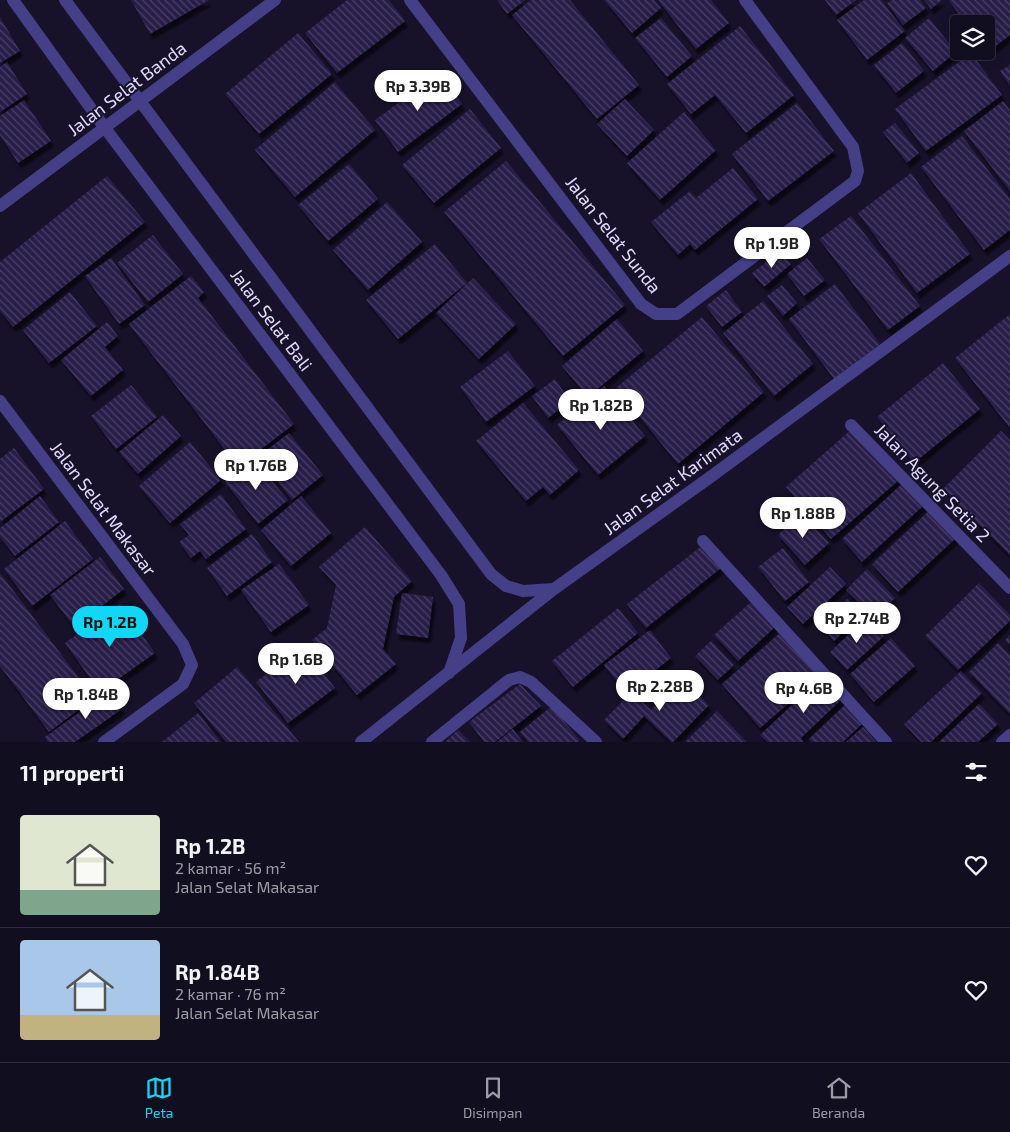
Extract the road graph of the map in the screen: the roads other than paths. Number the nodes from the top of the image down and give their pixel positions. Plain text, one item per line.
1 (14, 0) edge
2 (65, 0) edge
3 (275, 0) edge
4 (410, 0) edge
5 (745, 0) edge
6 (140, 102) junction
7 (105, 128) junction
8 (0, 206) edge
9 (1010, 256) edge
10 (0, 401) edge
11 (850, 425) dead end
12 (703, 541) dead end
13 (1010, 588) edge
14 (554, 589) junction
15 (449, 673) junction
16 (1010, 735) edge
17 (104, 742) edge
18 (361, 742) edge
19 (432, 742) edge
20 (596, 742) edge
21 (886, 742) edge
22 (1002, 742) edge

1 - 7 street, Jalan Selat Bali
2 - 6 street, Jalan Selat Bali
3 - 6 street, Jalan Selat Banda
4 - 5 street, Jalan Selat Sunda
6 - 7 street, Jalan Selat Banda
6 - 14 street, Jalan Selat Bali
7 - 8 street, Jalan Selat Banda
7 - 15 street, Jalan Selat Bali
9 - 14 street, Jalan Selat Karimata
10 - 17 street, Jalan Selat Makasar
11 - 13 street, Jalan Agung Setia 2
12 - 21 street
14 - 15 street, Jalan Selat Karimata
15 - 18 street, Jalan Selat Karimata
16 - 22 street
19 - 20 street

